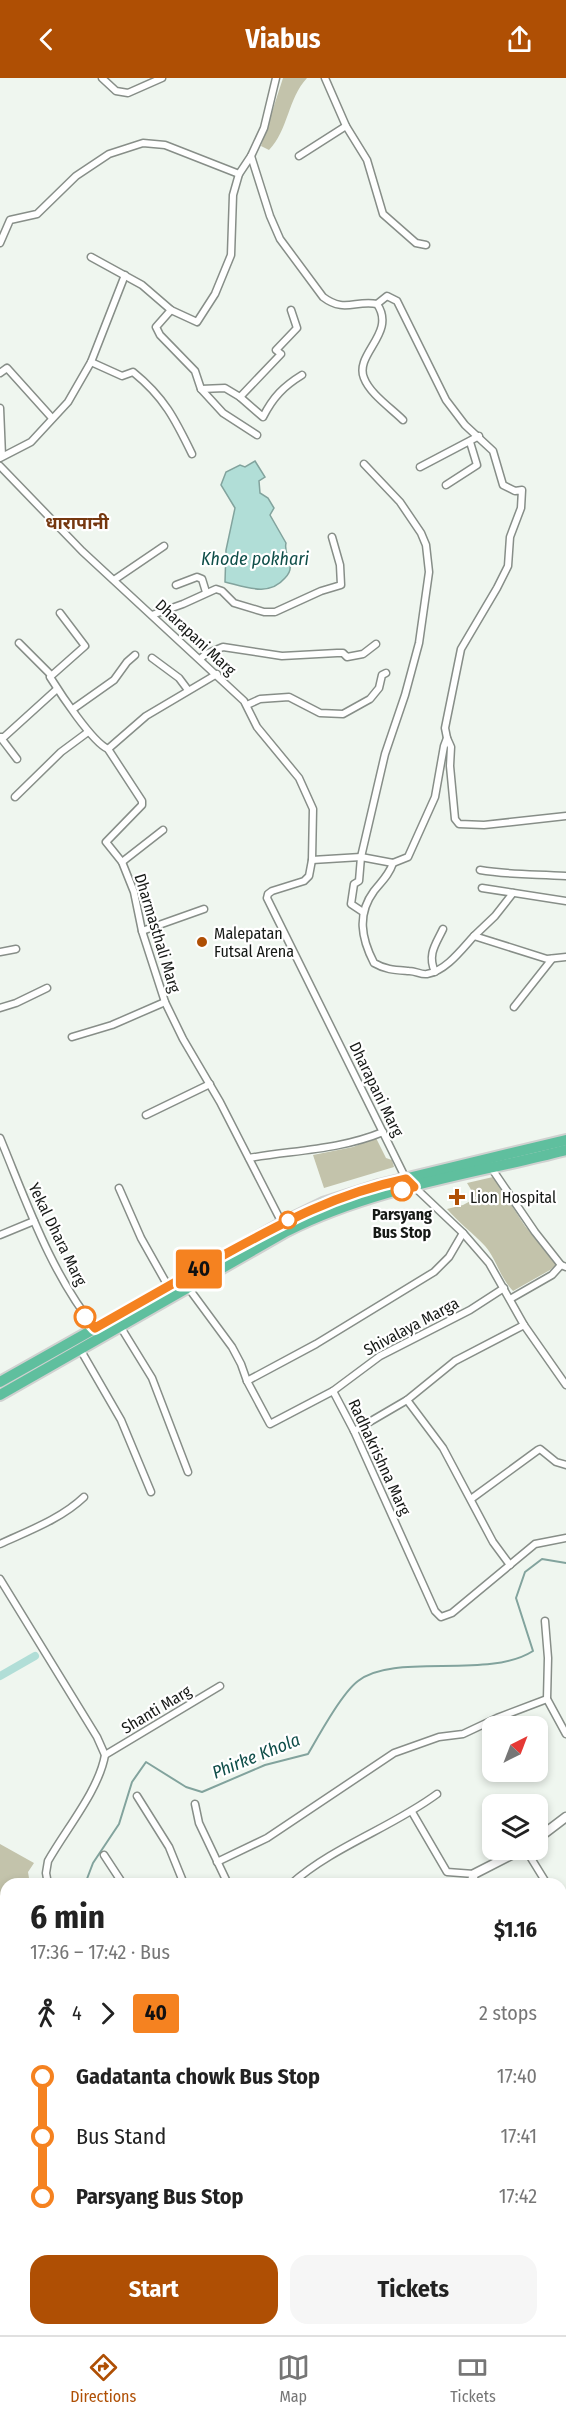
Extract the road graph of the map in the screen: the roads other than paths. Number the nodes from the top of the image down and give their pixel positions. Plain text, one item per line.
1 (102, 78) edge
2 (162, 78) edge
3 (276, 78) edge
4 (325, 78) edge
5 (346, 126) junction
6 (251, 156) junction
7 (299, 156) dead end
8 (239, 174) junction
9 (0, 243) edge
10 (426, 245) dead end
11 (91, 257) dead end
12 (125, 275) junction
13 (377, 304) junction
14 (171, 310) junction
15 (291, 310) dead end
16 (91, 362) junction
17 (0, 373) edge
18 (302, 375) dead end
19 (201, 389) junction
20 (240, 397) junction
21 (0, 408) edge
22 (52, 418) junction
23 (403, 420) dead end
24 (256, 435) dead end
25 (479, 436) junction
26 (470, 442) junction
27 (192, 454) dead end
28 (1, 457) edge
29 (364, 464) dead end
30 (0, 466) edge
31 (420, 467) dead end
32 (446, 485) dead end
33 (332, 537) dead end
34 (164, 546) dead end
35 (114, 580) junction
36 (176, 585) dead end
37 (206, 592) junction
38 (60, 613) dead end
39 (152, 615) junction
40 (19, 643) dead end
41 (376, 644) dead end
42 (135, 656) dead end
43 (152, 658) dead end
44 (200, 659) junction
45 (386, 673) dead end
46 (217, 674) junction
47 (50, 675) junction
48 (57, 689) junction
49 (188, 690) junction
50 (247, 705) junction
51 (73, 709) junction
52 (88, 732) junction
53 (0, 738) edge
54 (447, 738) junction
55 (108, 748) junction
56 (17, 759) dead end
57 (15, 796) dead end
58 (566, 816) edge
59 (163, 830) dead end
60 (361, 857) junction
61 (312, 860) junction
62 (122, 862) junction
63 (393, 863) junction
64 (480, 870) dead end
65 (566, 876) edge
66 (482, 888) dead end
67 (513, 893) junction
68 (566, 901) edge
69 (204, 909) dead end
70 (363, 912) junction
71 (443, 928) dead end
72 (142, 931) junction
73 (474, 936) junction
74 (16, 949) dead end
75 (0, 952) edge
76 (566, 957) edge
77 (552, 959) junction
78 (435, 972) junction
79 (47, 988) dead end
80 (165, 1002) junction
81 (514, 1007) dead end
82 (0, 1008) edge
83 (72, 1037) dead end
84 (210, 1084) junction
85 (146, 1115) dead end
86 (383, 1132) junction
87 (0, 1138) edge
88 (566, 1140) edge
89 (566, 1150) edge
90 (249, 1158) junction
91 (492, 1169) junction
92 (410, 1183) junction
93 (119, 1188) dead end
94 (34, 1221) junction
95 (285, 1227) junction
96 (463, 1233) junction
97 (0, 1235) edge
98 (564, 1266) edge
99 (185, 1283) junction
100 (168, 1286) junction
101 (504, 1288) junction
102 (510, 1299) junction
103 (524, 1325) junction
104 (120, 1326) junction
105 (98, 1332) junction
106 (80, 1348) junction
107 (247, 1381) junction
108 (0, 1382) edge
109 (566, 1385) edge
110 (333, 1391) junction
111 (0, 1395) edge
112 (407, 1400) junction
113 (354, 1431) junction
114 (566, 1465) edge
115 (188, 1472) dead end
116 (152, 1492) dead end
117 (84, 1497) dead end
118 (471, 1499) junction
119 (566, 1538) edge
120 (0, 1544) edge
121 (510, 1565) junction
122 (0, 1579) edge
123 (545, 1621) dead end
124 (220, 1686) dead end
125 (547, 1699) junction
126 (566, 1734) edge
127 (105, 1755) junction
128 (437, 1794) dead end
129 (136, 1796) dead end
130 (195, 1804) dead end
131 (412, 1812) junction
132 (566, 1817) edge
133 (548, 1831) edge
134 (104, 1855) dead end
135 (501, 1860) edge
136 (532, 1860) edge
137 (217, 1862) junction
138 (474, 1874) junction
139 (47, 1878) edge
140 (119, 1878) edge
141 (181, 1878) edge
142 (225, 1878) edge
143 (299, 1878) edge
144 (473, 1878) edge
145 (543, 1878) edge

1 - 2 street
3 - 6 street
4 - 5 street
5 - 7 street
5 - 10 street
6 - 8 street
6 - 13 street
8 - 9 street
8 - 14 street
11 - 12 street
12 - 14 street
12 - 16 street
13 - 23 street
13 - 25 street
14 - 19 street
15 - 20 street
16 - 22 street
16 - 27 street
17 - 22 street
18 - 20 street
19 - 20 street
19 - 24 street
21 - 28 street
22 - 28 street
25 - 26 street
25 - 54 street
26 - 31 street
26 - 32 street
29 - 60 street
30 - 35 street, Dharapani Marg
33 - 37 street
34 - 35 street
35 - 39 street, Dharapani Marg
36 - 37 street
37 - 39 street
38 - 47 street
39 - 44 street, Dharapani Marg
40 - 47 street, Dharmasthali Marg
41 - 44 street
42 - 51 street
43 - 49 street
44 - 46 street, Dharapani Marg
45 - 50 street
46 - 49 street
46 - 50 street, Dharapani Marg
47 - 48 street, Dharmasthali Marg
48 - 51 street, Dharmasthali Marg
48 - 53 street
49 - 55 street
50 - 61 street, Dharapani Marg
51 - 52 street, Dharmasthali Marg
52 - 55 street, Dharmasthali Marg
52 - 57 street
53 - 56 street
54 - 58 street
54 - 63 street
55 - 62 street, Dharmasthali Marg
59 - 62 street
60 - 61 street
60 - 63 street
60 - 70 street
61 - 86 street, Dharapani Marg
62 - 72 street, Dharmasthali Marg
63 - 70 street
64 - 65 street
66 - 67 street
67 - 68 street
67 - 73 street
69 - 72 street
70 - 78 street
71 - 78 street
72 - 80 street, Dharmasthali Marg
73 - 77 street
73 - 78 street
74 - 75 street
76 - 77 street
77 - 81 street
79 - 82 street
80 - 83 street
80 - 84 street, Dharmasthali Marg
84 - 85 street
84 - 90 street, Dharmasthali Marg
86 - 90 street
86 - 92 street, Dharapani Marg
87 - 94 street, Yekal Dhara Marg
88 - 92 highway
89 - 91 highway
90 - 95 street, Dharmasthali Marg
91 - 92 highway
91 - 98 street
92 - 95 highway
92 - 96 street
93 - 100 street
94 - 97 street
94 - 105 street, Yekal Dhara Marg
95 - 99 highway
96 - 101 street
96 - 107 street
98 - 102 street
99 - 100 highway
99 - 104 highway
99 - 107 street, Radhakrishna Marg
100 - 105 highway
101 - 102 street
101 - 110 street, Shivalaya Marga
102 - 103 street
103 - 109 street
103 - 112 street
104 - 105 highway
104 - 115 street
105 - 106 highway
105 - 108 highway
106 - 111 highway
106 - 116 street
107 - 110 street, Radhakrishna Marg
110 - 113 street, Radhakrishna Marg
112 - 113 street
112 - 118 street
113 - 121 street, Radhakrishna Marg
114 - 118 street
117 - 120 street
118 - 121 street
119 - 121 street, Radhakrishna Marg
122 - 127 street
123 - 125 street
124 - 127 street, Shanti Marg
125 - 126 street
125 - 137 street
127 - 139 street
128 - 131 street
129 - 141 street
130 - 137 street
131 - 138 street
131 - 143 street
132 - 133 main road
134 - 140 street
135 - 138 main road
136 - 145 street
137 - 142 street
138 - 144 main road

